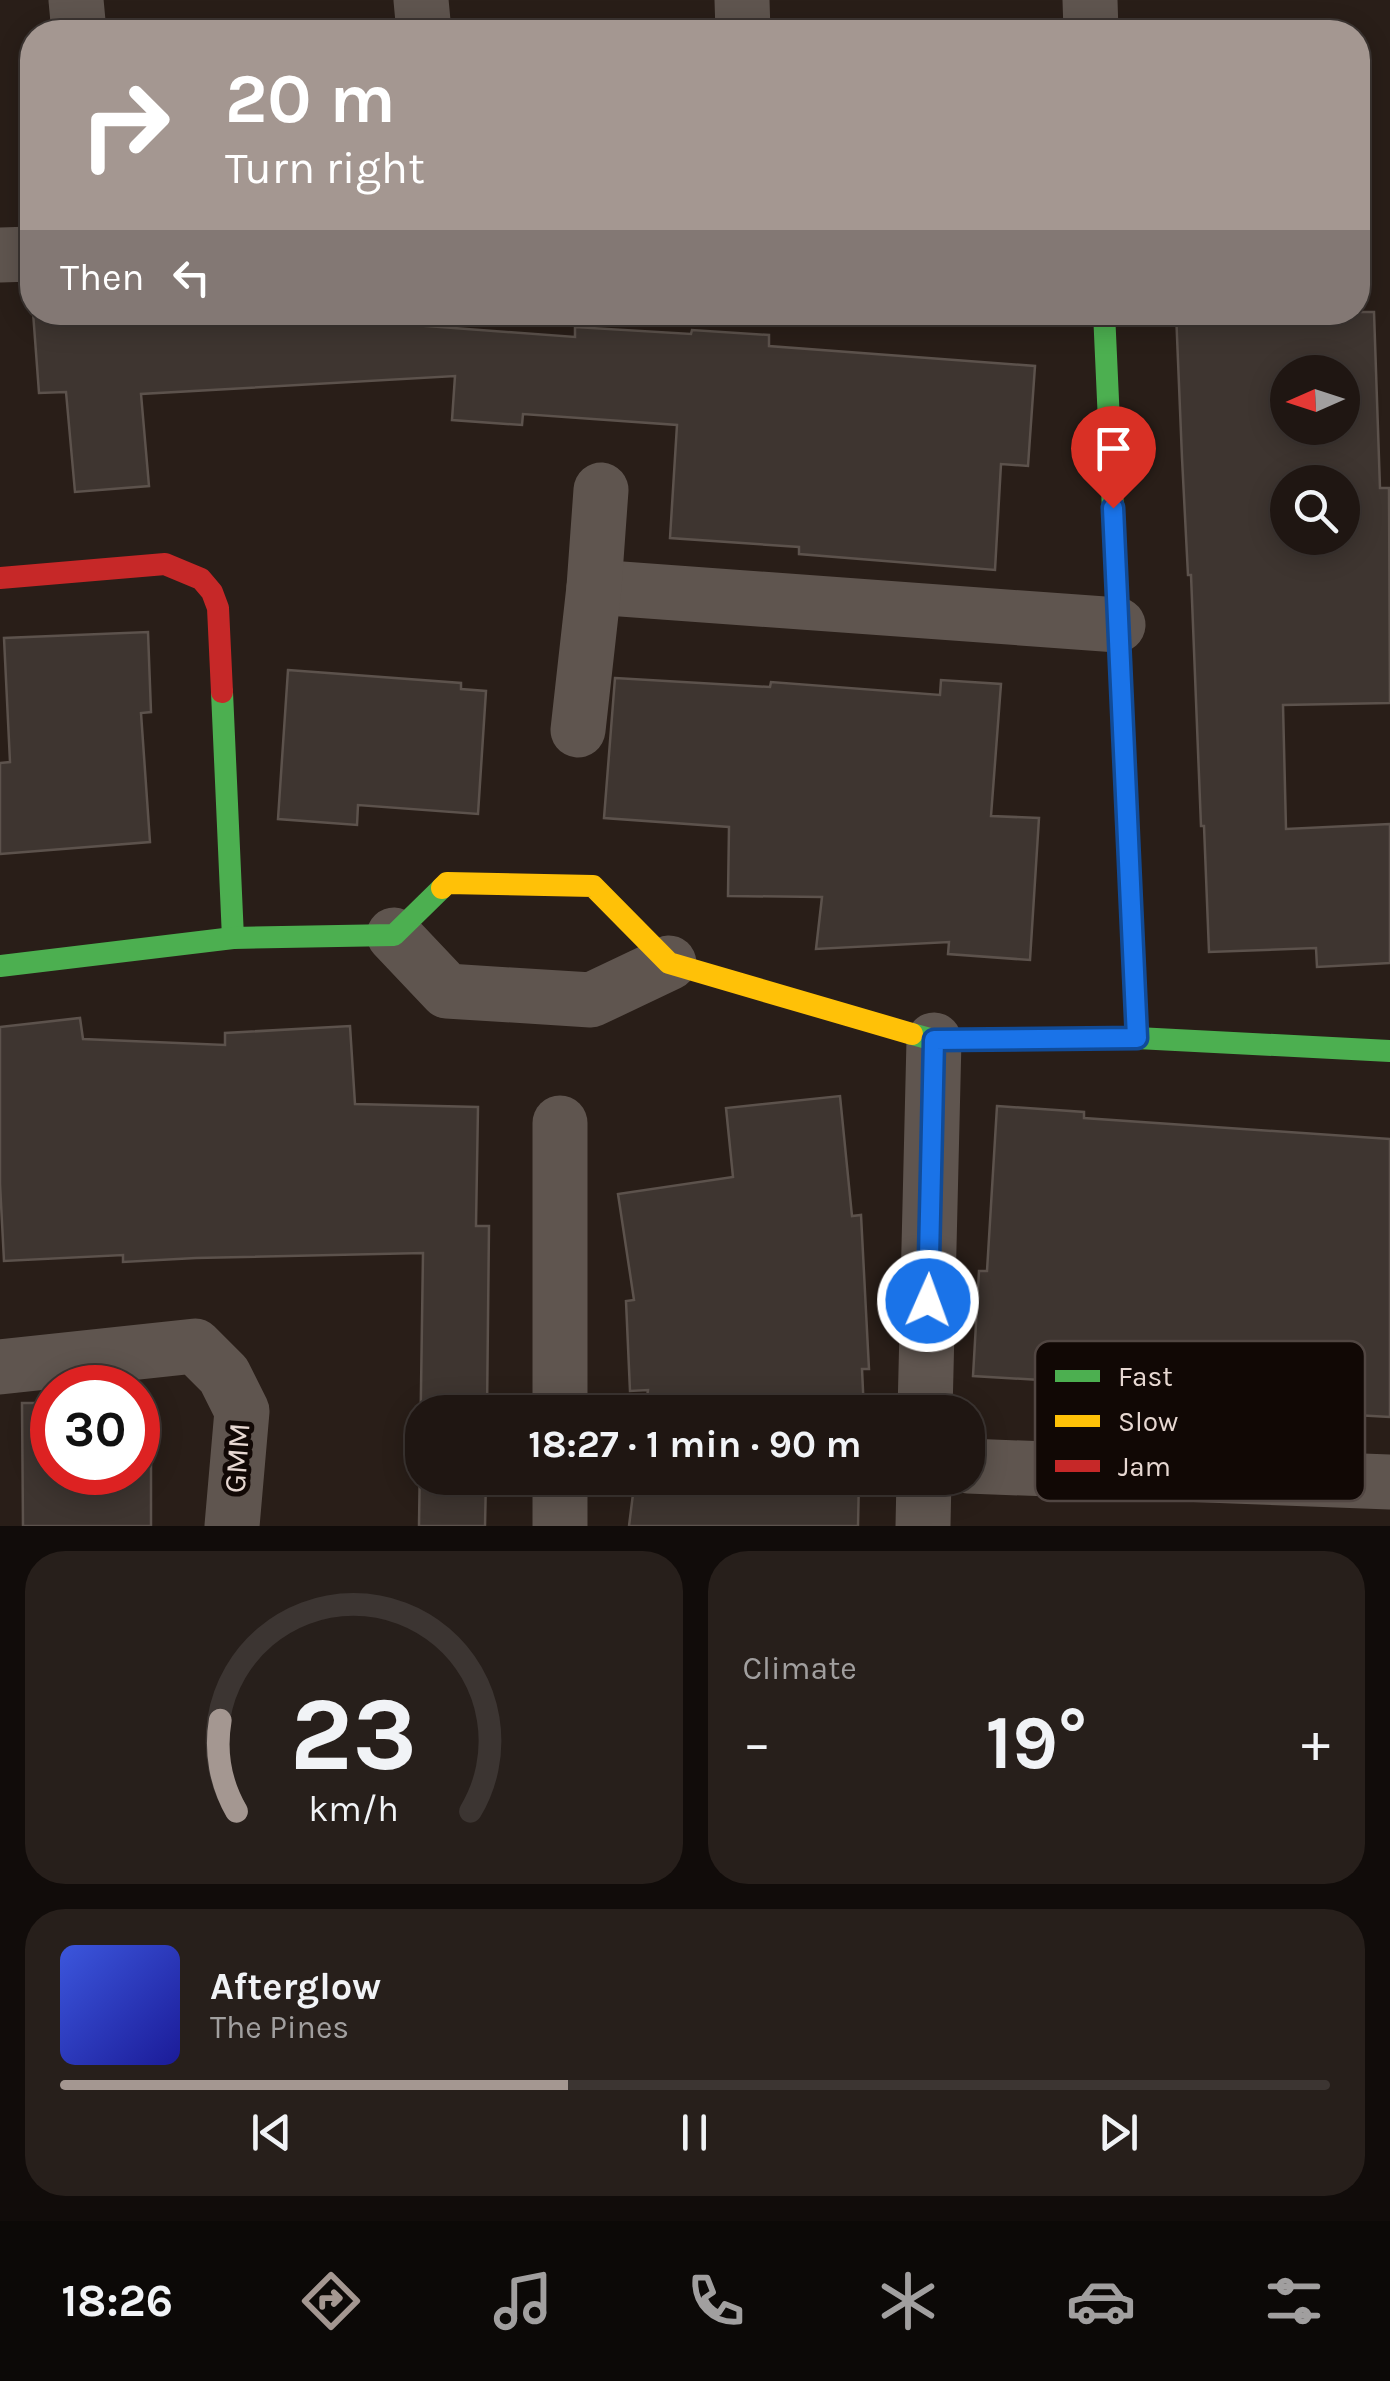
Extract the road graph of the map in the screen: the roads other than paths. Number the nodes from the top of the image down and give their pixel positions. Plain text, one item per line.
1 (1105, 325) edge
2 (600, 490) dead end
3 (0, 578) edge
4 (594, 587) junction
5 (1118, 625) junction
6 (578, 730) dead end
7 (394, 935) junction
8 (232, 938) junction
9 (669, 964) junction
10 (0, 966) edge
11 (1137, 1038) junction
12 (934, 1040) junction
13 (1390, 1051) edge
14 (560, 1123) dead end
15 (0, 1367) edge
16 (560, 1395) edge
17 (926, 1395) edge
18 (985, 1467) edge
19 (1035, 1469) edge
20 (1365, 1481) edge
21 (1390, 1482) edge
22 (560, 1495) edge
23 (924, 1495) edge
24 (232, 1526) edge
25 (560, 1526) edge
26 (923, 1526) edge

1 - 5 street
2 - 4 street
3 - 8 street
4 - 5 street
4 - 6 street
5 - 11 street
7 - 8 street
7 - 9 street
7 - 9 street
8 - 10 street
9 - 12 street
11 - 12 street
11 - 13 street
12 - 17 street
14 - 16 street
15 - 24 street, GMM
18 - 19 street
20 - 21 street
22 - 25 street
23 - 26 street

